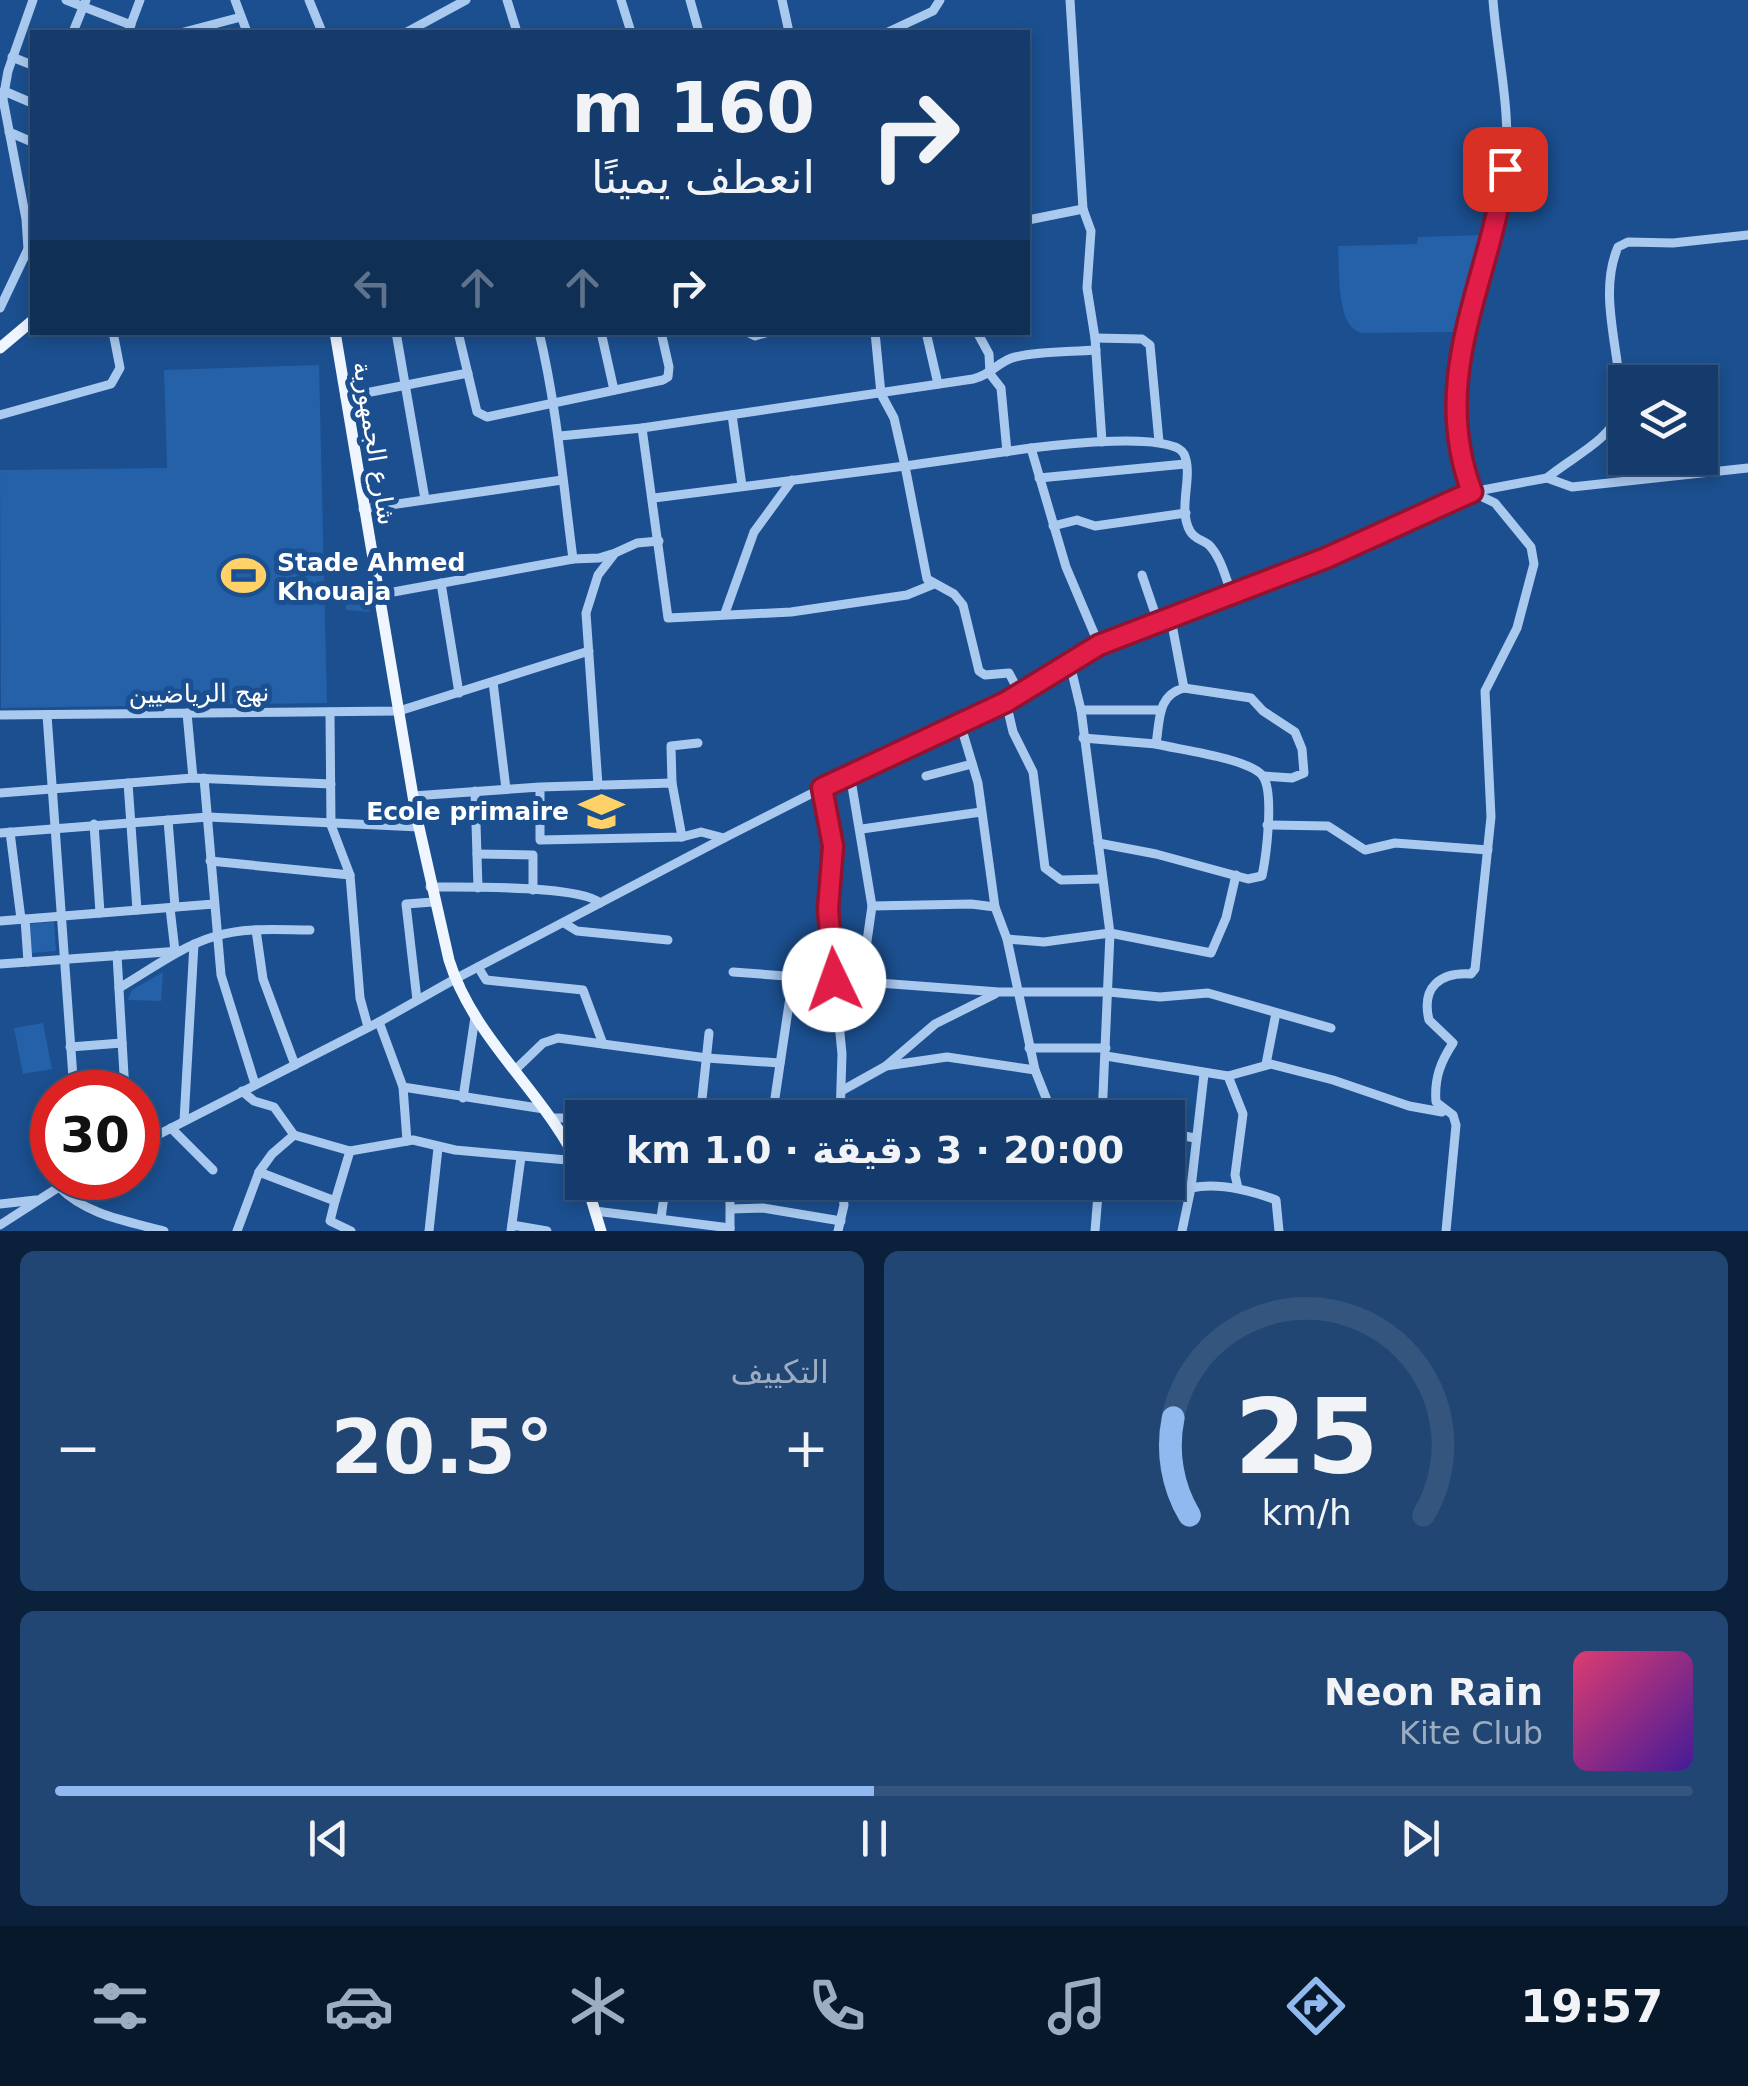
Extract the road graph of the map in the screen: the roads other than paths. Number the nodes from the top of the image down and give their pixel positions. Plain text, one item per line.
1 (33, 0) edge
2 (66, 0) edge
3 (140, 0) edge
4 (235, 0) edge
5 (309, 0) edge
6 (466, 0) edge
7 (506, 0) edge
8 (621, 0) edge
9 (690, 0) edge
10 (782, 0) edge
11 (940, 0) edge
12 (1070, 0) edge
13 (1493, 0) edge
14 (84, 3) edge
15 (241, 16) junction
16 (129, 29) edge
17 (74, 30) edge
18 (191, 30) edge
19 (246, 30) edge
20 (321, 30) edge
21 (411, 30) edge
22 (516, 30) edge
23 (631, 30) edge
24 (698, 30) edge
25 (789, 30) edge
26 (892, 30) edge
27 (12, 58) junction
28 (30, 63) edge
29 (2, 96) edge
30 (30, 102) edge
31 (9, 132) junction
32 (30, 141) edge
33 (1083, 210) junction
34 (1030, 220) edge
35 (1748, 236) edge
36 (30, 244) edge
37 (0, 308) edge
38 (30, 322) edge
39 (114, 335) edge
40 (335, 335) edge
41 (396, 335) edge
42 (459, 335) edge
43 (540, 335) edge
44 (603, 335) edge
45 (662, 335) edge
46 (875, 335) edge
47 (927, 335) edge
48 (978, 335) edge
49 (1095, 338) junction
50 (0, 348) edge
51 (1096, 350) junction
52 (468, 373) junction
53 (990, 374) junction
54 (938, 384) junction
55 (405, 386) junction
56 (614, 390) junction
57 (881, 394) junction
58 (345, 397) junction
59 (554, 404) junction
60 (0, 415) edge
61 (732, 415) junction
62 (642, 428) junction
63 (560, 436) junction
64 (1102, 442) junction
65 (1159, 442) junction
66 (1031, 448) junction
67 (1007, 452) junction
68 (1185, 464) junction
69 (905, 466) junction
70 (1748, 468) edge
71 (1039, 478) junction
72 (1548, 478) junction
73 (562, 480) junction
74 (792, 480) junction
75 (742, 486) junction
76 (1472, 492) junction
77 (425, 498) junction
78 (654, 498) junction
79 (363, 509) junction
80 (1186, 513) junction
81 (1053, 526) junction
82 (659, 542) junction
83 (615, 553) junction
84 (574, 560) junction
85 (1142, 575) dead end
86 (596, 582) junction
87 (441, 583) junction
88 (934, 584) junction
89 (377, 595) junction
90 (1232, 595) junction
91 (726, 613) junction
92 (1170, 618) junction
93 (1158, 622) junction
94 (1099, 645) junction
95 (589, 651) junction
96 (1070, 664) junction
97 (493, 682) junction
98 (1184, 688) junction
99 (459, 692) junction
100 (1020, 694) junction
101 (1006, 702) junction
102 (1081, 710) junction
103 (1161, 710) junction
104 (399, 711) junction
105 (330, 712) junction
106 (187, 713) junction
107 (47, 714) junction
108 (0, 715) edge
109 (960, 723) junction
110 (1083, 738) junction
111 (698, 743) dead end
112 (1156, 744) junction
113 (972, 764) junction
114 (850, 774) junction
115 (926, 776) dead end
116 (1263, 776) junction
117 (199, 778) junction
118 (128, 783) junction
119 (331, 784) junction
120 (672, 784) junction
121 (598, 785) junction
122 (540, 787) junction
123 (822, 788) junction
124 (52, 789) junction
125 (506, 789) junction
126 (476, 790) junction
127 (0, 793) edge
128 (413, 796) junction
129 (981, 812) junction
130 (208, 817) junction
131 (168, 820) junction
132 (131, 822) junction
133 (94, 824) junction
134 (331, 825) junction
135 (1267, 825) junction
136 (56, 827) junction
137 (419, 827) junction
138 (862, 829) junction
139 (5, 832) edge
140 (682, 836) junction
141 (724, 838) junction
142 (540, 840) junction
143 (1098, 843) junction
144 (1488, 850) junction
145 (477, 854) junction
146 (534, 855) junction
147 (210, 861) junction
148 (350, 875) junction
149 (1236, 875) junction
150 (1101, 878) junction
151 (430, 887) junction
152 (478, 888) junction
153 (533, 890) junction
154 (434, 902) junction
155 (600, 903) junction
156 (214, 904) junction
157 (872, 906) junction
158 (995, 907) junction
159 (172, 908) junction
160 (137, 910) junction
161 (100, 913) junction
162 (61, 916) junction
163 (23, 919) junction
164 (0, 921) edge
165 (564, 922) junction
166 (256, 930) junction
167 (310, 930) dead end
168 (1110, 934) junction
169 (218, 935) junction
170 (1007, 939) junction
171 (668, 940) dead end
172 (194, 944) junction
173 (179, 951) junction
174 (117, 956) junction
175 (64, 960) junction
176 (28, 962) junction
177 (0, 964) edge
178 (478, 967) junction
179 (733, 972) dead end
180 (793, 977) junction
181 (455, 978) junction
182 (834, 980) junction
183 (860, 982) junction
184 (119, 988) junction
185 (999, 992) junction
186 (1016, 992) junction
187 (1110, 992) junction
188 (417, 1000) junction
189 (1276, 1013) junction
190 (475, 1017) junction
191 (379, 1022) junction
192 (368, 1027) junction
193 (1330, 1028) dead end
194 (709, 1033) dead end
195 (122, 1043) junction
196 (603, 1044) junction
197 (70, 1047) junction
198 (1029, 1048) junction
199 (1106, 1052) junction
200 (707, 1058) junction
201 (780, 1063) junction
202 (295, 1064) junction
203 (1266, 1064) junction
204 (886, 1066) junction
205 (72, 1070) edge
206 (124, 1070) edge
207 (516, 1070) junction
208 (1035, 1070) junction
209 (1204, 1074) junction
210 (1228, 1076) junction
211 (255, 1084) junction
212 (403, 1087) junction
213 (842, 1090) junction
214 (242, 1091) junction
215 (463, 1098) junction
216 (702, 1100) edge
217 (775, 1100) edge
218 (841, 1100) edge
219 (1047, 1100) edge
220 (1103, 1100) edge
221 (1447, 1112) junction
222 (550, 1113) junction
223 (565, 1115) edge
224 (184, 1121) junction
225 (171, 1128) junction
226 (160, 1134) edge
227 (294, 1135) junction
228 (1185, 1136) edge
229 (1194, 1138) junction
230 (565, 1140) edge
231 (408, 1141) junction
232 (438, 1148) junction
233 (350, 1151) junction
234 (521, 1157) junction
235 (565, 1164) edge
236 (212, 1170) dead end
237 (259, 1172) junction
238 (1185, 1187) edge
239 (1190, 1188) junction
240 (1238, 1188) junction
241 (30, 1200) edge
242 (37, 1200) edge
243 (72, 1200) edge
244 (592, 1200) edge
245 (664, 1200) edge
246 (731, 1200) edge
247 (843, 1200) edge
248 (1098, 1200) edge
249 (335, 1202) junction
250 (0, 1204) edge
251 (731, 1209) junction
252 (595, 1210) junction
253 (661, 1218) junction
254 (0, 1225) edge
255 (840, 1226) edge
256 (512, 1228) edge
257 (730, 1229) edge
258 (345, 1230) edge
259 (164, 1231) edge
260 (237, 1231) edge
261 (429, 1231) edge
262 (547, 1231) edge
263 (600, 1231) edge
264 (1095, 1231) edge
265 (1182, 1231) edge
266 (1279, 1231) edge
267 (1446, 1231) edge

1 - 27 street
2 - 14 street
3 - 16 street
4 - 15 street
5 - 20 street
6 - 21 street
7 - 22 street
8 - 23 street
9 - 24 street
10 - 25 street
11 - 26 street
12 - 33 street
13 - 76 street
14 - 16 street
14 - 17 street
15 - 18 street
15 - 19 street
27 - 28 street
27 - 29 street
29 - 30 street
29 - 31 street
31 - 32 street
31 - 36 street
33 - 34 street
33 - 49 street
35 - 72 street
36 - 37 street
38 - 50 main road
39 - 60 street
40 - 58 main road, شارع الجمهورية
41 - 55 street
42 - 52 street
43 - 59 street
44 - 56 street
45 - 56 street
46 - 57 street
47 - 54 street
48 - 53 street
49 - 51 street
49 - 65 street
51 - 53 street
51 - 64 street
52 - 55 street
52 - 59 street
53 - 54 street
53 - 67 street
54 - 57 street
55 - 58 street
55 - 77 street
56 - 59 street
57 - 61 street
57 - 69 street
58 - 79 main road, شارع الجمهورية
59 - 63 street
61 - 62 street
61 - 75 street
62 - 63 street
62 - 78 street
63 - 73 street
64 - 65 street
64 - 66 street
65 - 68 street
66 - 67 street
66 - 71 street
67 - 69 street
68 - 71 street
68 - 80 street
69 - 74 street
69 - 88 street
70 - 72 street
71 - 81 street
72 - 76 street
73 - 77 street
73 - 84 street
74 - 75 street
74 - 91 street
75 - 78 street
76 - 90 street
76 - 144 street
77 - 79 street
78 - 82 street
79 - 89 main road, شارع الجمهورية
80 - 81 street
80 - 90 street
81 - 94 street
82 - 83 street
82 - 91 street
83 - 84 street
83 - 86 street
84 - 86 street
84 - 87 street
85 - 93 street
86 - 95 street
87 - 89 street
87 - 99 street
88 - 91 street
88 - 100 street
89 - 104 main road, شارع الجمهورية
90 - 92 street
92 - 93 street
92 - 98 street
93 - 94 street
94 - 96 street
95 - 97 street, نهج الرياضيين
95 - 121 street
96 - 100 street
96 - 102 street
97 - 99 street, نهج الرياضيين
97 - 125 street
98 - 103 street
98 - 116 street
99 - 104 street, نهج الرياضيين
100 - 101 street
101 - 109 street
101 - 150 street
102 - 103 street
102 - 110 street
103 - 112 street
104 - 105 street, نهج الرياضيين
104 - 128 main road, شارع الجمهورية
105 - 106 street, نهج الرياضيين
105 - 119 street
106 - 107 street, نهج الرياضيين
106 - 117 street
107 - 108 street, نهج الرياضيين
107 - 124 street
109 - 113 street
109 - 114 street
110 - 112 street
110 - 143 street
111 - 120 street
112 - 116 street
113 - 115 street
113 - 129 street
114 - 123 street
114 - 138 street
116 - 135 street
117 - 118 street
117 - 119 street
117 - 130 street
118 - 124 street
118 - 132 street
119 - 134 street
120 - 121 street
120 - 140 street
121 - 122 street
122 - 125 street
122 - 142 street
123 - 141 street
123 - 182 street
124 - 127 street
124 - 136 street
125 - 126 street
126 - 128 street
126 - 145 street
128 - 137 main road, شارع الجمهورية
129 - 138 street
129 - 158 street
130 - 131 street
130 - 134 street
130 - 147 street
131 - 132 street
131 - 159 street
132 - 133 street
132 - 160 street
133 - 136 street
133 - 161 street
134 - 137 street
134 - 148 street
135 - 144 street
135 - 149 street
136 - 139 street
136 - 162 street
137 - 151 main road, شارع الجمهورية
138 - 157 street
139 - 163 street
140 - 141 street
140 - 142 street
141 - 155 street
142 - 146 street
143 - 149 street
143 - 150 street
144 - 221 street
145 - 146 street
145 - 152 street
146 - 153 street
147 - 148 street
147 - 156 street
148 - 192 street
149 - 168 street
150 - 168 street
151 - 152 street
151 - 154 main road, شارع الجمهورية
152 - 153 street
153 - 155 street
154 - 181 main road, شارع الجمهورية
154 - 188 street
155 - 165 street
156 - 159 street
156 - 169 street
157 - 158 street
157 - 183 street
158 - 170 street
159 - 160 street
159 - 173 street
160 - 161 street
161 - 162 street
162 - 163 street
162 - 175 street
163 - 164 street
163 - 176 street
165 - 171 street
165 - 178 street
166 - 167 street
166 - 169 street
166 - 202 street
168 - 170 street
168 - 187 street
169 - 172 street
169 - 211 street
170 - 186 street
172 - 173 street
172 - 224 street
173 - 174 street
173 - 184 street
174 - 175 street
174 - 184 street
175 - 176 street
175 - 197 street
176 - 177 street
178 - 181 street
178 - 196 street
179 - 180 street
180 - 182 street
180 - 201 street
181 - 188 street
181 - 190 main road, شارع الجمهورية
182 - 183 street
182 - 213 street
183 - 185 street
184 - 195 street
185 - 186 street
185 - 204 street
186 - 187 street
186 - 198 street
187 - 189 street
187 - 199 street
188 - 191 street
189 - 193 street
189 - 203 street
190 - 207 main road, شارع الجمهورية
190 - 215 street
191 - 192 street
191 - 212 street
192 - 202 street
194 - 200 street
195 - 197 street
195 - 206 street
196 - 200 street
196 - 207 street
197 - 205 street
198 - 199 street
198 - 208 street
199 - 209 street
199 - 220 street
200 - 201 street
200 - 216 street
201 - 217 street
202 - 211 street
203 - 210 street
203 - 221 street
204 - 208 street
204 - 213 street
207 - 222 main road, شارع الجمهورية
208 - 219 street
209 - 210 street
209 - 229 street
210 - 240 street
211 - 214 street
212 - 215 street
212 - 231 street
213 - 218 street
214 - 224 street
214 - 227 street
215 - 222 street
221 - 267 street
222 - 223 street
222 - 230 main road, شارع الجمهورية
224 - 225 street
225 - 226 street
225 - 236 street
227 - 233 street
227 - 237 street
228 - 229 street
229 - 239 street
231 - 232 street
231 - 233 street
232 - 234 street
232 - 261 street
233 - 249 street
234 - 235 street
234 - 256 street
237 - 249 street
237 - 260 street
238 - 239 street
239 - 240 street
239 - 265 street
240 - 266 street
241 - 250 street
242 - 254 street
243 - 259 street
244 - 252 main road
245 - 253 street
246 - 251 street
247 - 255 street
248 - 264 street
249 - 258 street
251 - 255 street
251 - 257 street
252 - 253 street
252 - 263 main road
253 - 257 street
256 - 262 street

